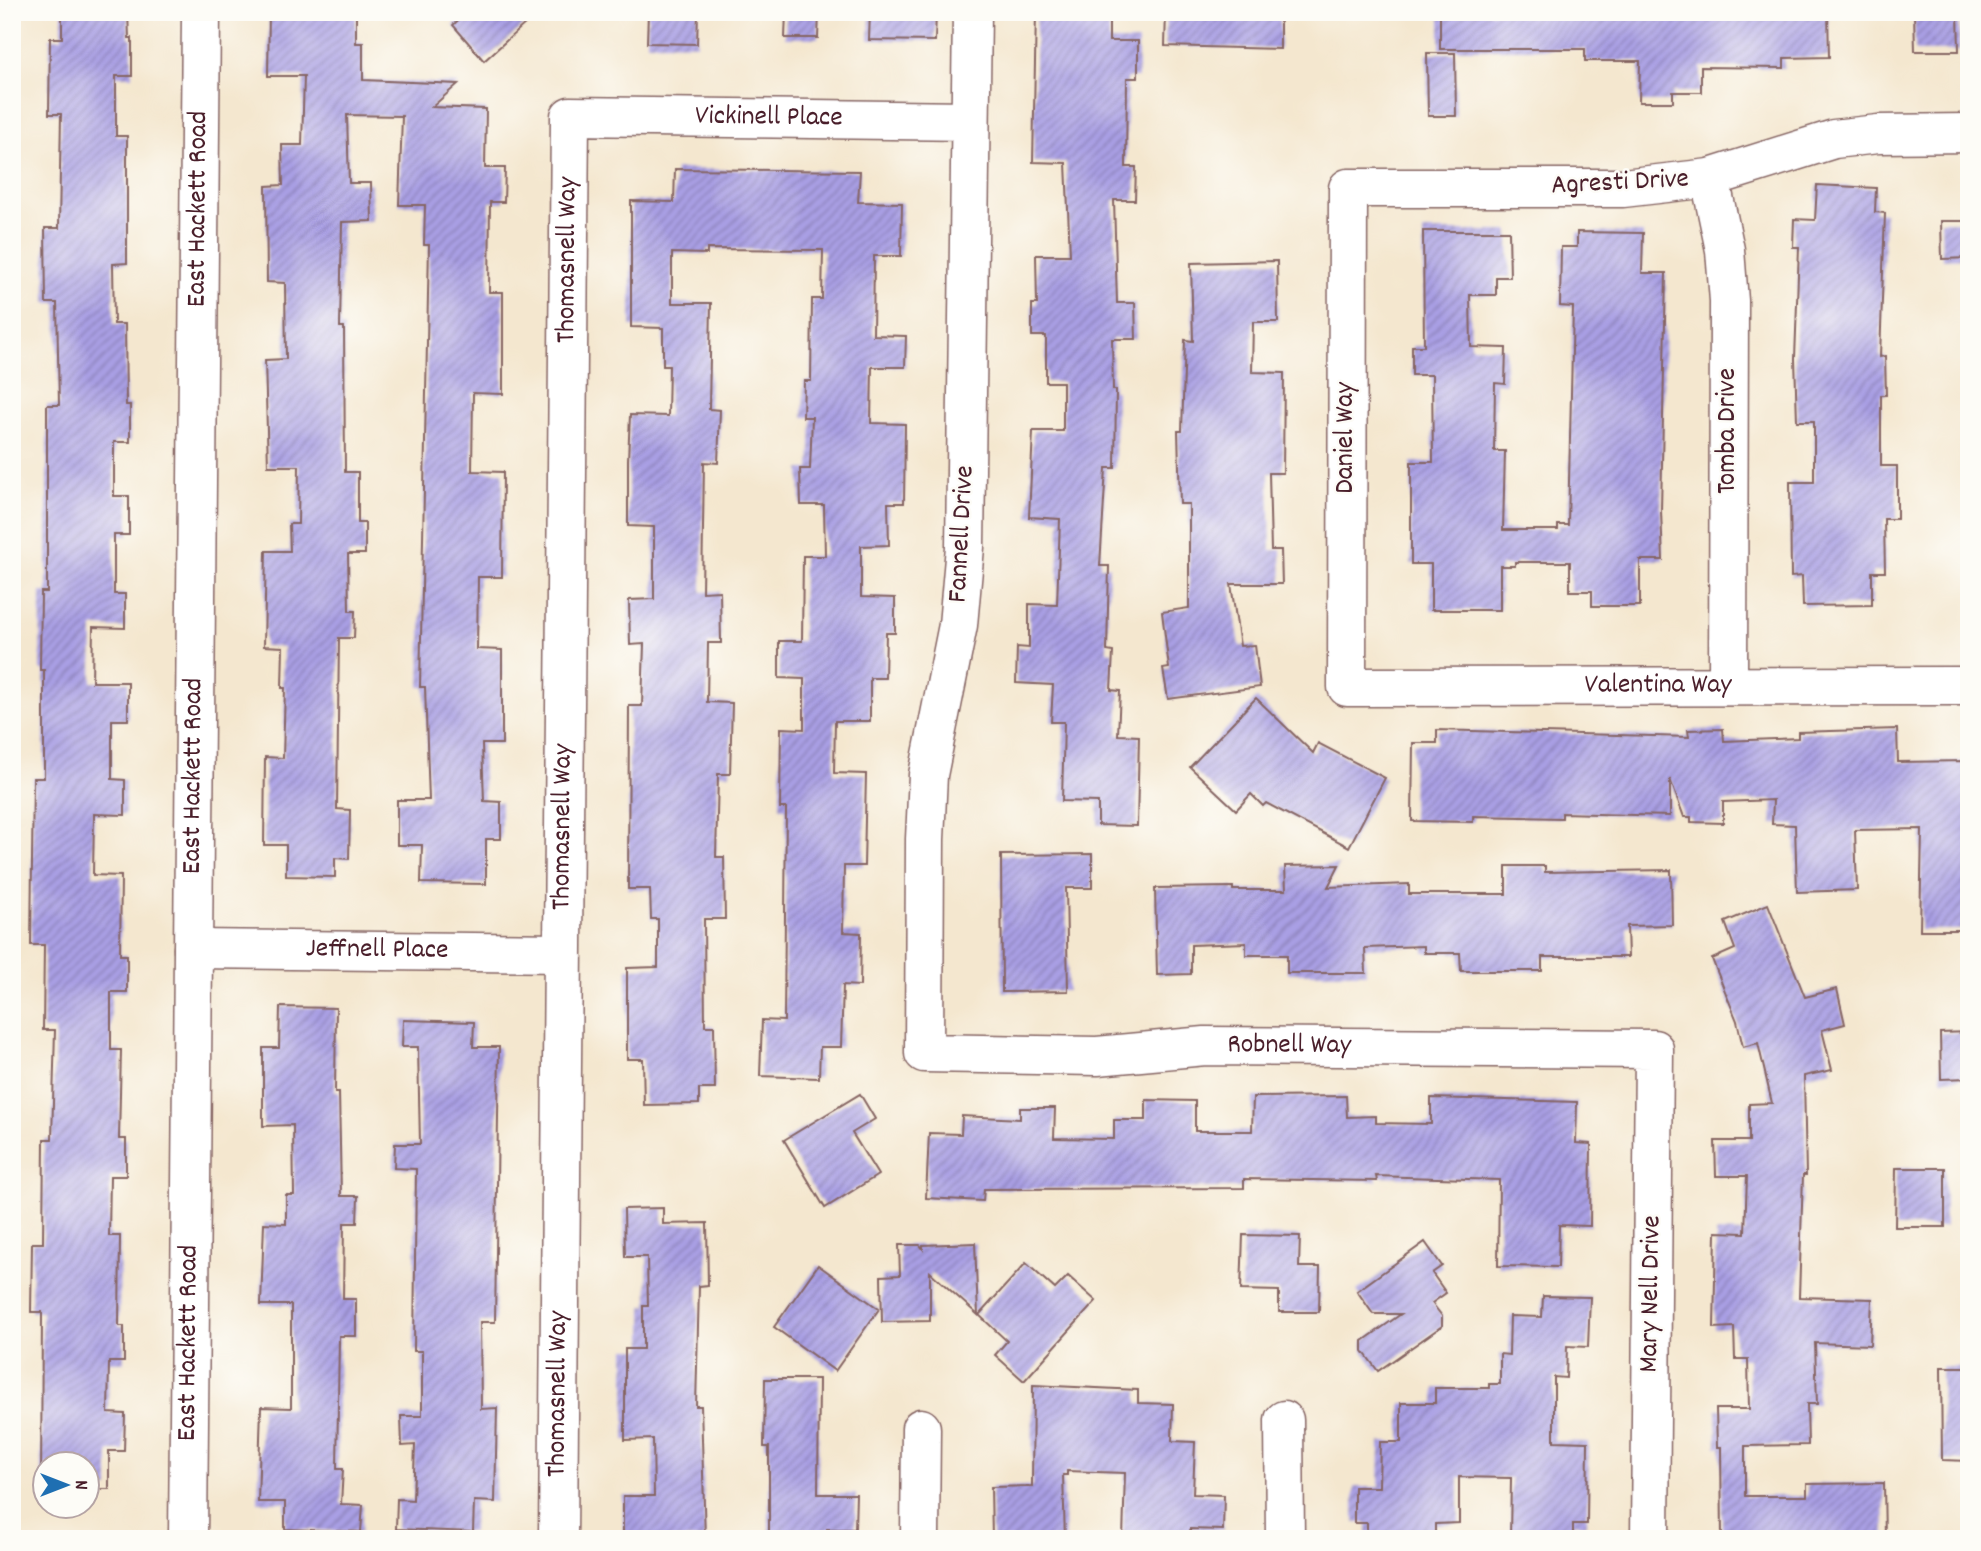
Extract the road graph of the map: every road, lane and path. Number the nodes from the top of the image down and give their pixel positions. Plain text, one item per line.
1 (201, 12) edge
2 (972, 12) edge
3 (570, 116) joint
4 (970, 121) junction
5 (1969, 134) edge
6 (1710, 178) junction
7 (1348, 188) joint
8 (1969, 685) edge
9 (1728, 686) junction
10 (1347, 687) joint
11 (193, 949) junction
12 (561, 953) junction
13 (1654, 1049) joint
14 (923, 1053) joint
15 (1284, 1420) dead end
16 (921, 1428) dead end
17 (188, 1539) edge
18 (558, 1539) edge
19 (920, 1539) edge
20 (1285, 1539) edge
21 (1650, 1539) edge

1 - 11 street, East Hackett Road
2 - 4 street, Fannell Drive
3 - 4 street, Vickinell Place
3 - 12 street, Thomasnell Way
4 - 14 street, Fannell Drive
5 - 6 street, Agresti Drive
6 - 7 street, Agresti Drive
6 - 9 street, Tomba Drive
7 - 10 street, Daniel Way
8 - 9 street, Valentina Way
9 - 10 street, Valentina Way
11 - 12 street, Jeffnell Place
11 - 17 street, East Hackett Road
12 - 18 street, Thomasnell Way
13 - 14 street, Robnell Way
13 - 21 street, Mary Nell Drive
15 - 20 street
16 - 19 street

